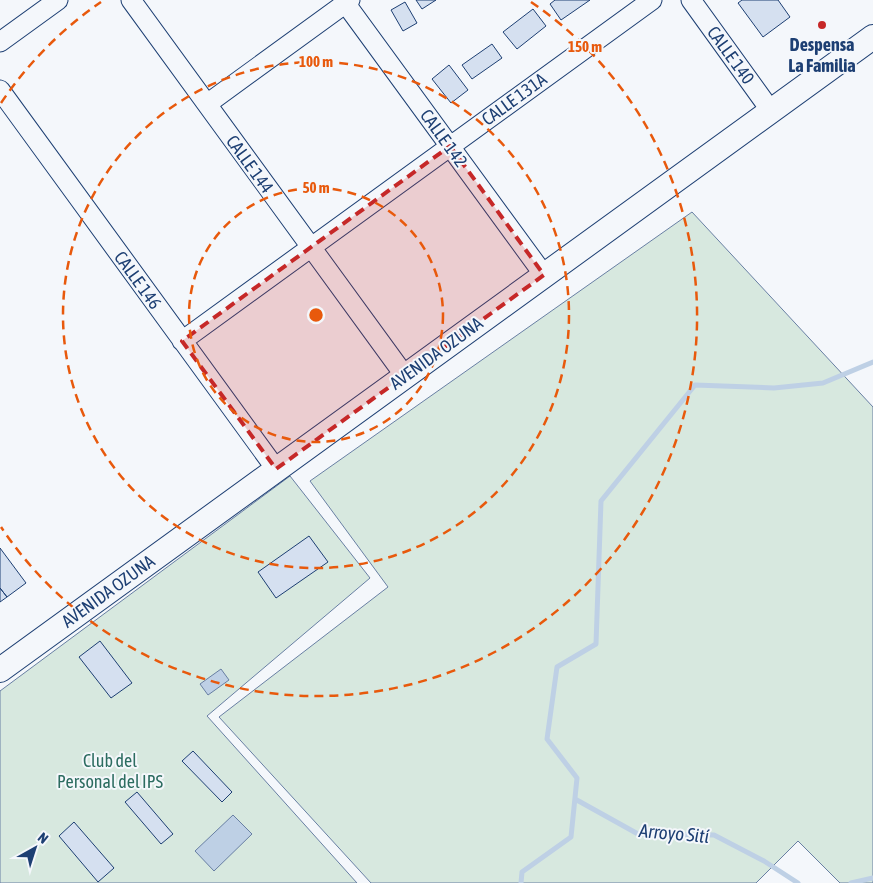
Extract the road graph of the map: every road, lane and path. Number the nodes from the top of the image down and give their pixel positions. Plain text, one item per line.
1 (58, 0) edge
2 (131, 0) edge
3 (652, 0) edge
4 (690, 0) edge
5 (346, 1) edge
6 (873, 37) edge
7 (0, 42) edge
8 (0, 90) edge
9 (207, 104) junction
10 (771, 111) junction
11 (450, 146) junction
12 (311, 248) junction
13 (544, 275) junction
14 (182, 341) junction
15 (405, 376) junction
16 (276, 470) junction
17 (0, 670) edge

1 - 7 street
2 - 9 street, CALLE 144
3 - 11 street, CALLE 131A
4 - 10 street, CALLE 140
5 - 9 street
5 - 11 street, CALLE 142
6 - 10 main road, AVENIDA OZUNA
8 - 14 street, CALLE 146
9 - 12 street, CALLE 144
10 - 13 main road, AVENIDA OZUNA
11 - 12 street, CALLE 131A
11 - 13 street, CALLE 142
12 - 14 street, CALLE 131A
12 - 15 street, CALLE 144
13 - 15 main road, AVENIDA OZUNA
14 - 16 street, CALLE 146
15 - 16 main road, AVENIDA OZUNA
16 - 17 main road, AVENIDA OZUNA

